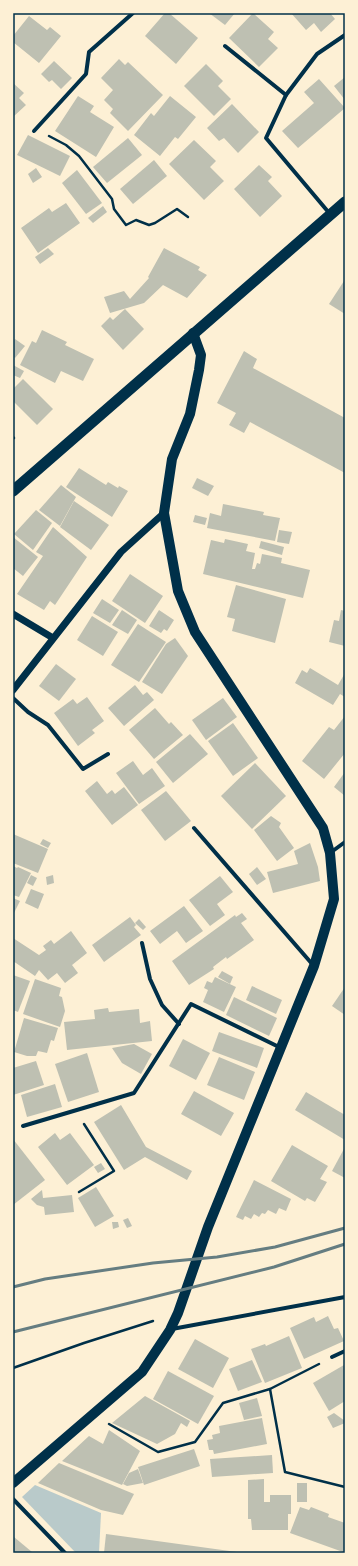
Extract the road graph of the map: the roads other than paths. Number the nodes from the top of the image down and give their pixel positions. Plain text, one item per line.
1 (133, 13) edge
2 (345, 35) edge
3 (225, 46) dead end
4 (286, 95) junction
5 (34, 131) dead end
6 (345, 202) edge
7 (331, 214) junction
8 (193, 334) junction
9 (13, 491) edge
10 (164, 513) junction
11 (13, 614) edge
12 (53, 638) junction
13 (13, 690) edge
14 (13, 698) edge
15 (108, 754) dead end
16 (194, 828) dead end
17 (345, 842) edge
18 (330, 853) junction
19 (142, 943) dead end
20 (314, 966) junction
21 (179, 1024) junction
22 (281, 1048) junction
23 (23, 1126) dead end
24 (345, 1297) edge
25 (170, 1330) junction
26 (345, 1351) edge
27 (332, 1357) road end
28 (13, 1483) edge
29 (13, 1499) edge
30 (65, 1553) edge

1 - 5 street
2 - 4 street
3 - 4 street
4 - 7 street
6 - 7 highway
7 - 8 highway
8 - 9 highway
8 - 10 main road
10 - 12 street
10 - 18 main road
11 - 12 street
12 - 13 street
14 - 15 street
16 - 20 street
17 - 18 street
18 - 20 main road
19 - 21 street
20 - 22 main road
21 - 22 street
21 - 23 street
22 - 25 main road
24 - 25 street
25 - 28 main road
26 - 27 street
29 - 30 street

